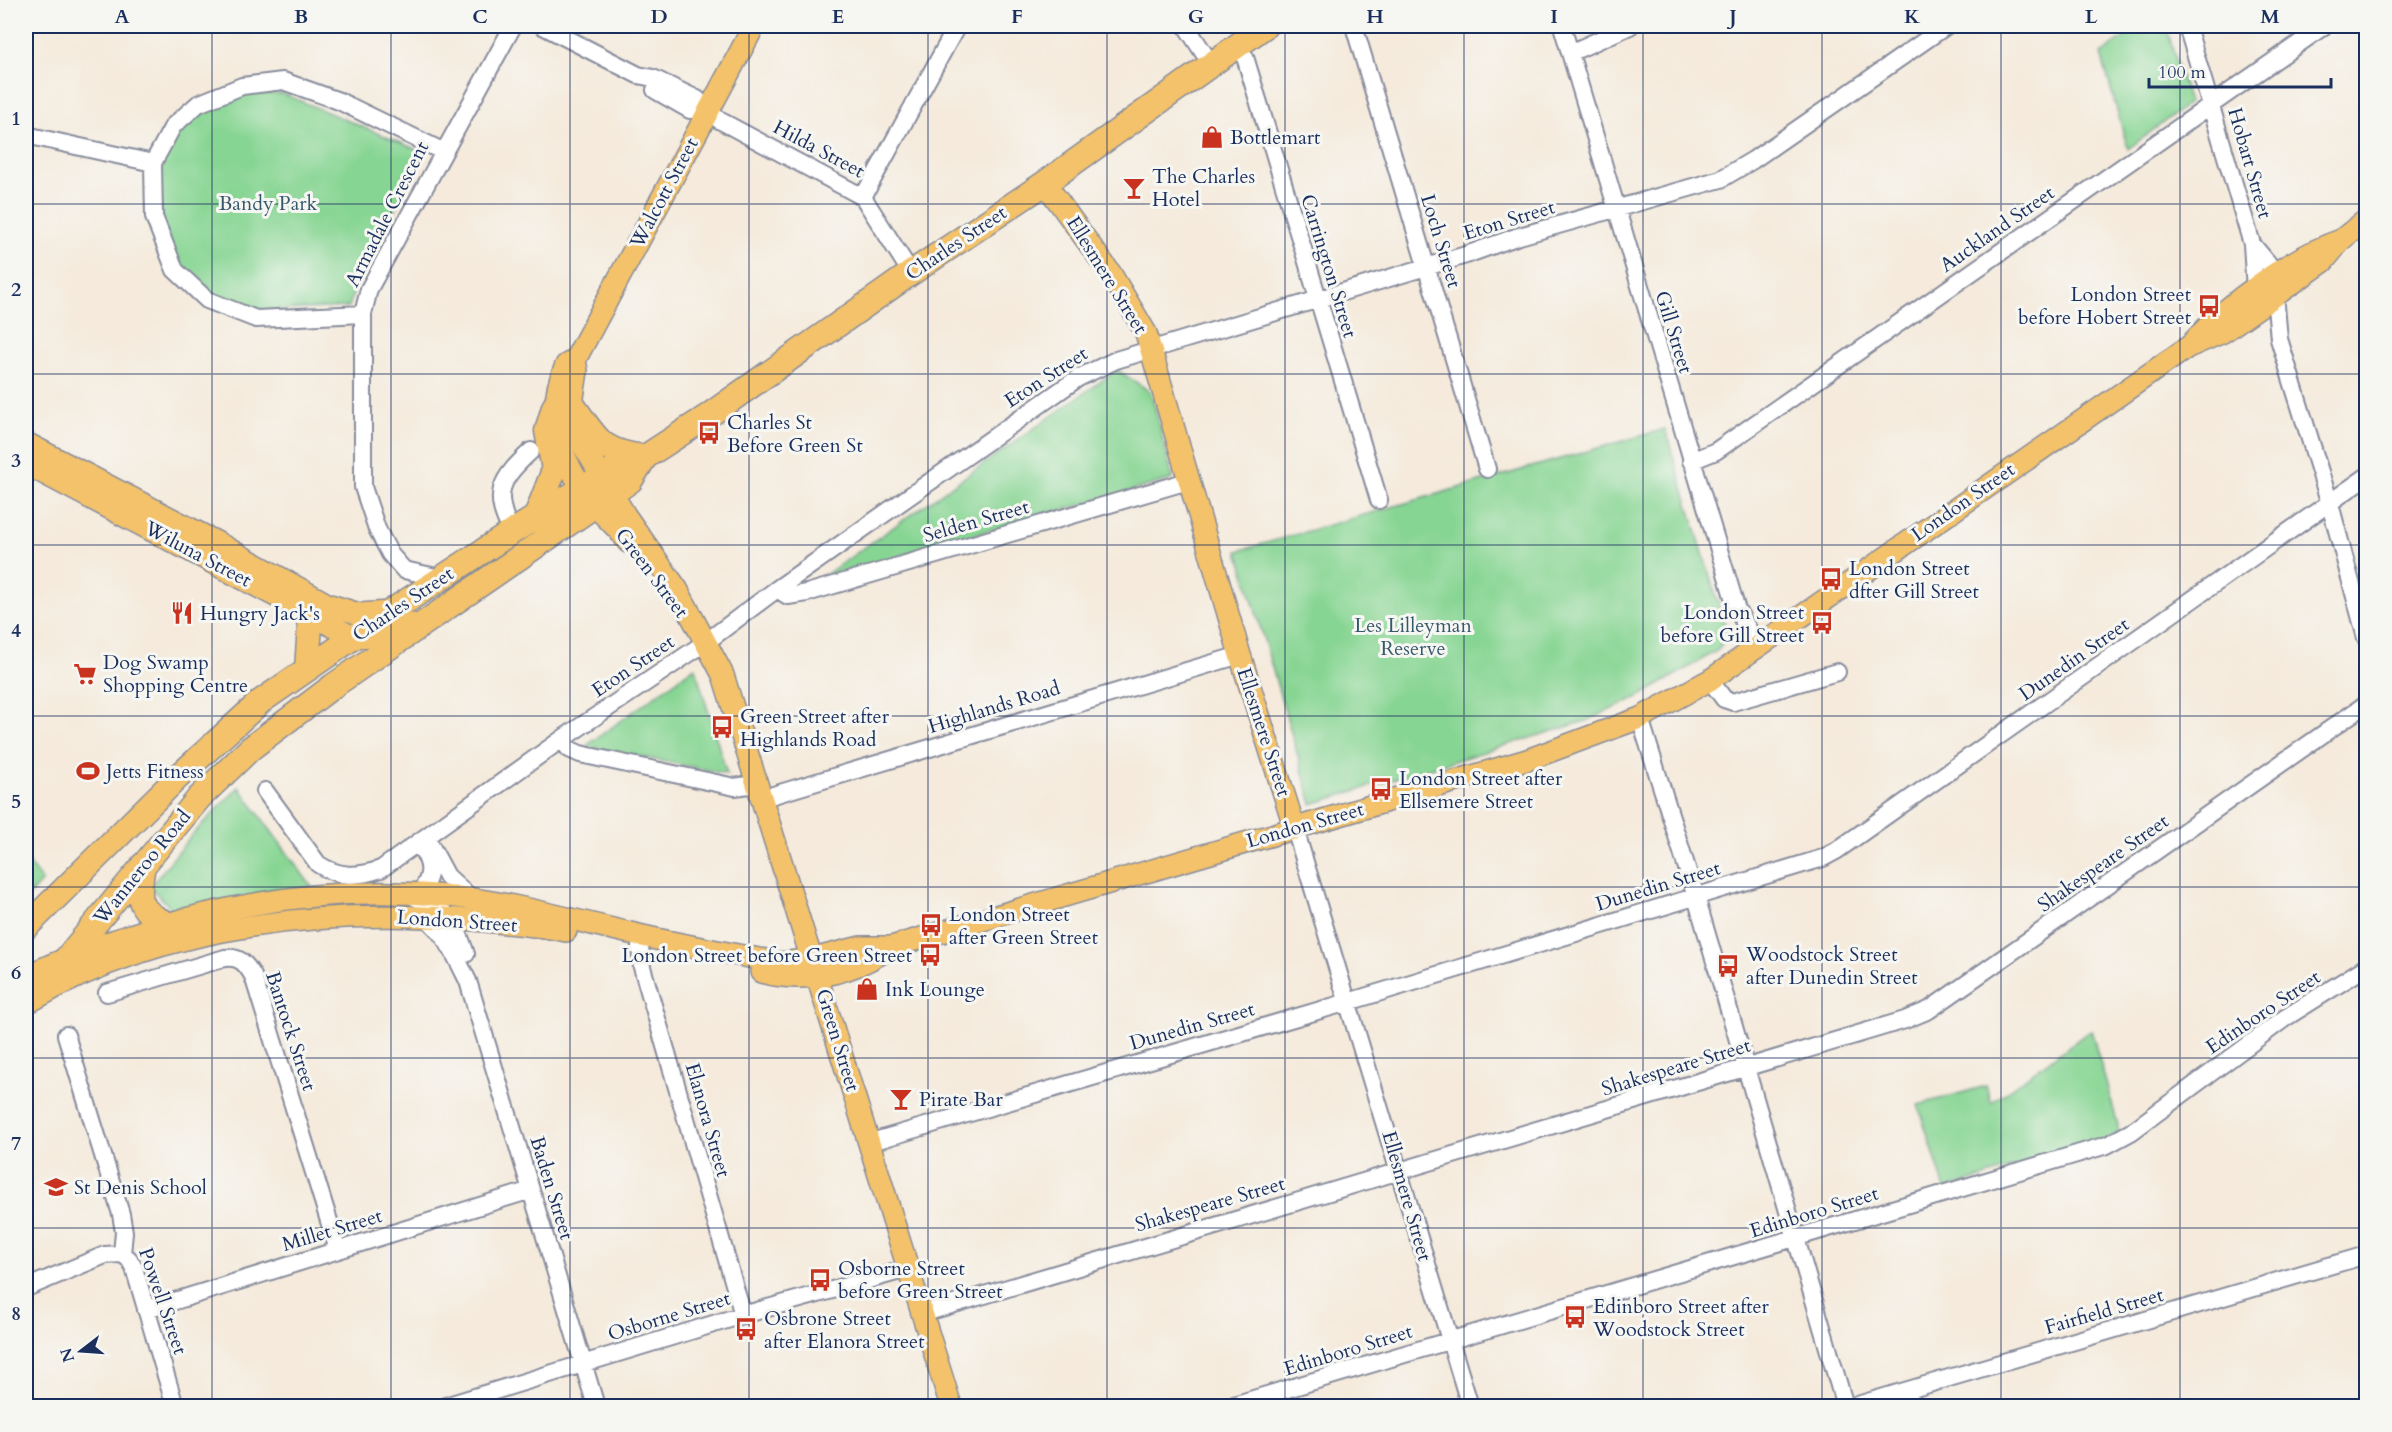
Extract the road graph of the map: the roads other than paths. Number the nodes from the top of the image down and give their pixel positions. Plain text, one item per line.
1 (513, 26) edge
2 (543, 26) edge
3 (754, 26) edge
4 (957, 26) edge
5 (1186, 26) edge
6 (1265, 26) edge
7 (1354, 26) edge
8 (1562, 26) edge
9 (1630, 26) edge
10 (1946, 26) edge
11 (2187, 26) edge
12 (2324, 26) edge
13 (1237, 45) junction
14 (1570, 53) junction
15 (1211, 64) junction
16 (2211, 105) junction
17 (709, 110) junction
18 (26, 135) edge
19 (442, 151) junction
20 (153, 163) junction
21 (1046, 183) junction
22 (862, 197) junction
23 (1616, 210) junction
24 (2367, 220) edge
25 (2341, 240) junction
26 (2252, 244) junction
27 (1427, 267) junction
28 (911, 273) junction
29 (2277, 274) junction
30 (2275, 295) junction
31 (1317, 299) junction
32 (2256, 299) junction
33 (363, 314) junction
34 (2279, 339) junction
35 (1151, 350) junction
36 (563, 405) junction
37 (26, 443) edge
38 (531, 451) dead end
39 (645, 457) junction
40 (1692, 461) junction
41 (26, 464) edge
42 (1487, 470) dead end
43 (2367, 477) edge
44 (1188, 481) junction
45 (598, 491) junction
46 (1379, 500) dead end
47 (2330, 504) junction
48 (534, 519) junction
49 (172, 529) junction
50 (512, 532) junction
51 (430, 577) junction
52 (777, 589) junction
53 (390, 612) junction
54 (438, 612) junction
55 (306, 613) junction
56 (353, 637) junction
57 (2367, 638) edge
58 (706, 642) junction
59 (1758, 646) junction
60 (1240, 655) junction
61 (307, 669) junction
62 (1837, 672) dead end
63 (1710, 680) junction
64 (2367, 704) edge
65 (1640, 718) junction
66 (264, 738) joint
67 (562, 739) junction
68 (178, 777) joint
69 (265, 791) dead end
70 (758, 792) junction
71 (1295, 829) junction
72 (422, 840) junction
73 (143, 865) junction
74 (413, 895) junction
75 (1696, 897) junction
76 (472, 899) junction
77 (425, 917) junction
78 (451, 918) junction
79 (482, 921) junction
80 (166, 923) junction
81 (26, 927) edge
82 (642, 941) junction
83 (466, 954) junction
84 (66, 959) junction
85 (2367, 967) edge
86 (816, 968) junction
87 (26, 976) edge
88 (468, 981) junction
89 (108, 993) dead end
90 (1348, 1002) junction
91 (26, 1003) edge
92 (66, 1035) dead end
93 (1746, 1068) junction
94 (868, 1143) junction
95 (1399, 1171) junction
96 (531, 1190) junction
97 (1797, 1239) junction
98 (338, 1250) junction
99 (122, 1254) junction
100 (2367, 1255) edge
101 (907, 1269) junction
102 (26, 1288) edge
103 (146, 1310) junction
104 (921, 1314) junction
105 (743, 1315) junction
106 (1450, 1341) junction
107 (583, 1365) junction
108 (175, 1407) edge
109 (445, 1407) edge
110 (596, 1407) edge
111 (951, 1407) edge
112 (1230, 1407) edge
113 (1470, 1407) edge
114 (1845, 1407) edge
115 (1854, 1407) edge

1 - 19 street, Armadale Crescent
2 - 17 street, Hilda Street
3 - 17 main road, Walcott Street
4 - 22 street
5 - 15 street
6 - 13 highway, Charles Street
7 - 27 street, Loch Street
8 - 14 street, Gill Street
9 - 14 street
10 - 23 street, Eton Street
11 - 16 street, Hobart Street
12 - 16 street, Auckland Street
13 - 15 highway, Charles Street
13 - 31 street, Carrington Street
14 - 23 street, Gill Street
15 - 21 highway, Charles Street
16 - 26 street, Hobart Street
16 - 40 street, Auckland Street
17 - 22 street, Hilda Street
17 - 36 main road, Walcott Street
18 - 20 street
19 - 20 street
19 - 33 street, Armadale Crescent
20 - 33 street
21 - 28 highway, Charles Street
21 - 35 main road, Ellesmere Street
22 - 28 street, Hilda Street
23 - 27 street, Eton Street
23 - 40 street, Gill Street
24 - 25 main road, London Street
25 - 29 main road, London Street
25 - 30 main road, London Street
26 - 29 street, Hobart Street
26 - 32 street, Hobart Street
27 - 31 street, Eton Street
27 - 42 street, Loch Street
28 - 39 highway, Charles Street
29 - 32 main road, London Street
30 - 32 main road, London Street
30 - 34 street
31 - 35 street, Eton Street
31 - 46 street, Carrington Street
32 - 34 street
32 - 59 main road, London Street
33 - 51 street, Armadale Crescent
34 - 47 street
35 - 44 main road, Ellesmere Street
35 - 52 street, Eton Street
36 - 39 highway
36 - 45 main road, Walcott Street
36 - 48 highway
37 - 49 main road, Wiluna Street
38 - 50 street
39 - 45 highway, Charles Street
40 - 59 street, Gill Street
41 - 49 main road, Wiluna Street
43 - 47 street, Dunedin Street
44 - 52 street, Selden Street
44 - 60 main road, Ellesmere Street
45 - 48 highway, Charles Street
45 - 54 highway, Charles Street
45 - 58 main road, Green Street
47 - 57 street
47 - 75 street, Dunedin Street
48 - 50 highway, Charles Street
49 - 53 main road, Wiluna Street
49 - 55 main road, Wiluna Street
50 - 51 highway, Charles Street
51 - 53 highway, Charles Street
52 - 58 street, Eton Street
53 - 56 highway, Charles Street
54 - 56 main road
54 - 66 highway, Charles Street
55 - 56 main road, Wiluna Street
55 - 61 highway
56 - 61 highway, Charles Street
58 - 67 street, Eton Street
58 - 70 main road, Green Street
59 - 63 main road, London Street
60 - 70 street, Highlands Road
60 - 71 main road, Ellesmere Street
61 - 68 highway, Charles Street
62 - 63 street
63 - 65 main road, London Street
64 - 93 street, Shakespeare Street
65 - 71 main road, London Street
65 - 75 street
66 - 73 highway, Wanneroo Road
67 - 70 street, Highlands Road
67 - 72 street, Eton Street
68 - 81 highway, Wanneroo Road
69 - 72 street, Eton Street
70 - 86 main road, Green Street
71 - 86 main road, London Street
71 - 90 street, Ellesmere Street
72 - 74 street
72 - 76 street
73 - 80 highway
73 - 84 highway, Wanneroo Road
74 - 76 main road, London Street
74 - 78 street
74 - 80 main road, London Street
75 - 90 street, Dunedin Street
75 - 93 street
76 - 82 main road, London Street
77 - 78 main road, London Street
77 - 88 street, Baden Street
77 - 91 main road, London Street
78 - 79 main road, London Street
78 - 83 street, Baden Street
79 - 82 main road, London Street
79 - 83 street, Baden Street
80 - 84 main road, London Street
82 - 86 main road, London Street
82 - 105 street, Elanora Street
83 - 88 street, Baden Street
84 - 87 main road, London Street
84 - 91 highway, Wanneroo Road
85 - 97 street, Edinboro Street
86 - 94 main road, Green Street
88 - 96 street, Baden Street
89 - 98 street, Bantock Street
90 - 94 street, Dunedin Street
90 - 95 street, Ellesmere Street
92 - 99 street, Powell Street
93 - 95 street, Shakespeare Street
93 - 97 street
94 - 101 main road, Green Street
95 - 104 street, Shakespeare Street
95 - 106 street, Ellesmere Street
96 - 98 street, Millet Street
96 - 107 street, Baden Street
97 - 106 street, Edinboro Street
97 - 114 street
98 - 103 street, Millet Street
99 - 102 street
99 - 103 street, Powell Street
100 - 115 street, Fairfield Street
101 - 104 main road, Green Street
101 - 105 street, Osborne Street
103 - 108 street, Powell Street
104 - 111 main road, Green Street
105 - 107 street, Osborne Street
106 - 112 street, Edinboro Street
106 - 113 street, Ellesmere Street
107 - 109 street, Osborne Street
107 - 110 street, Baden Street

